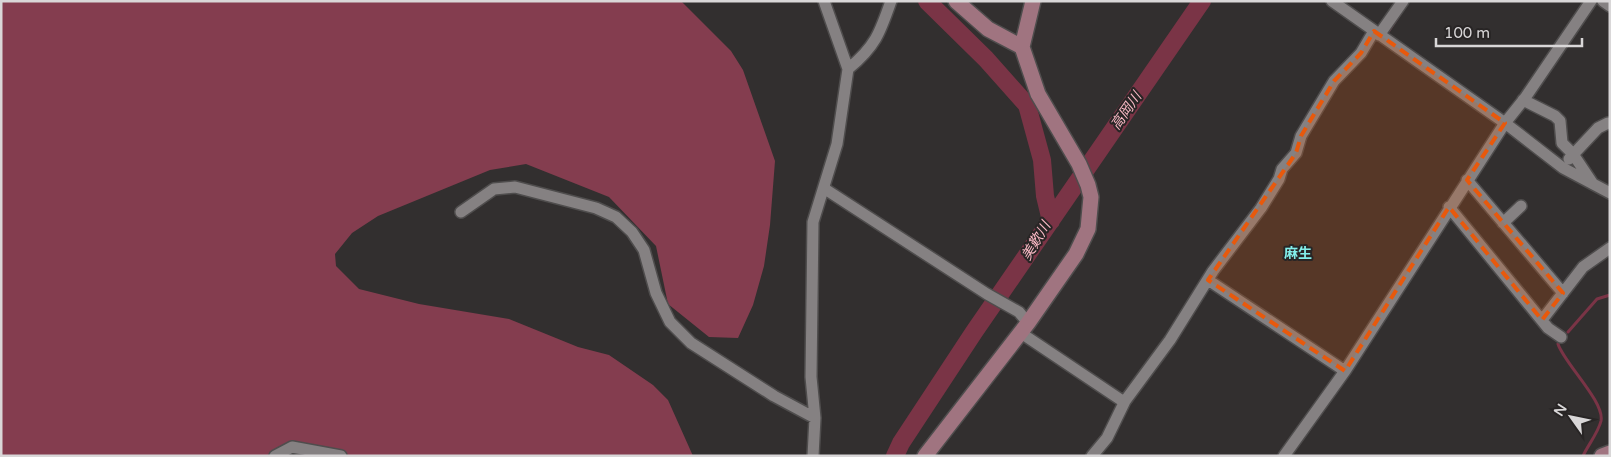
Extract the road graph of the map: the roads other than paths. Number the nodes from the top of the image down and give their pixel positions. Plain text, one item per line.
1 (824, 1) edge
2 (891, 1) edge
3 (956, 1) edge
4 (1032, 1) edge
5 (1332, 1) edge
6 (1403, 1) edge
7 (1591, 1) edge
8 (1603, 1) edge
9 (1610, 6) edge
10 (1377, 33) junction
11 (1022, 47) junction
12 (848, 69) junction
13 (1523, 100) junction
14 (1505, 122) junction
15 (1608, 123) dead end
16 (1573, 154) junction
17 (1561, 167) junction
18 (1467, 180) junction
19 (1594, 186) junction
20 (825, 189) junction
21 (1610, 194) edge
22 (1521, 206) dead end
23 (1449, 207) junction
24 (461, 212) dead end
25 (1503, 223) junction
26 (1610, 248) edge
27 (1208, 280) junction
28 (1562, 293) junction
29 (1542, 320) junction
30 (1023, 323) junction
31 (1560, 337) dead end
32 (1345, 371) junction
33 (1124, 402) junction
34 (815, 418) junction
35 (1610, 453) edge
36 (275, 456) edge
37 (341, 456) edge
38 (814, 456) edge
39 (925, 456) edge
40 (1092, 456) edge
41 (1284, 456) edge
42 (1602, 456) edge

1 - 12 street
2 - 12 street
3 - 11 street
4 - 11 street
5 - 10 street
6 - 10 street
7 - 13 street
8 - 9 street
10 - 14 street
10 - 27 street
11 - 30 street
12 - 20 street
13 - 14 street
13 - 16 street
14 - 17 street
14 - 18 street
15 - 16 street
16 - 17 street
16 - 19 street
17 - 19 street
18 - 23 street
18 - 25 street
19 - 21 street
20 - 30 street
20 - 34 street
22 - 25 street
23 - 29 street
23 - 32 street
24 - 34 street
25 - 28 street
26 - 28 street
27 - 32 street
27 - 33 street
28 - 29 street
29 - 31 street
30 - 33 street
30 - 39 street
32 - 41 street
33 - 40 street
34 - 38 street
35 - 42 street
36 - 37 street

